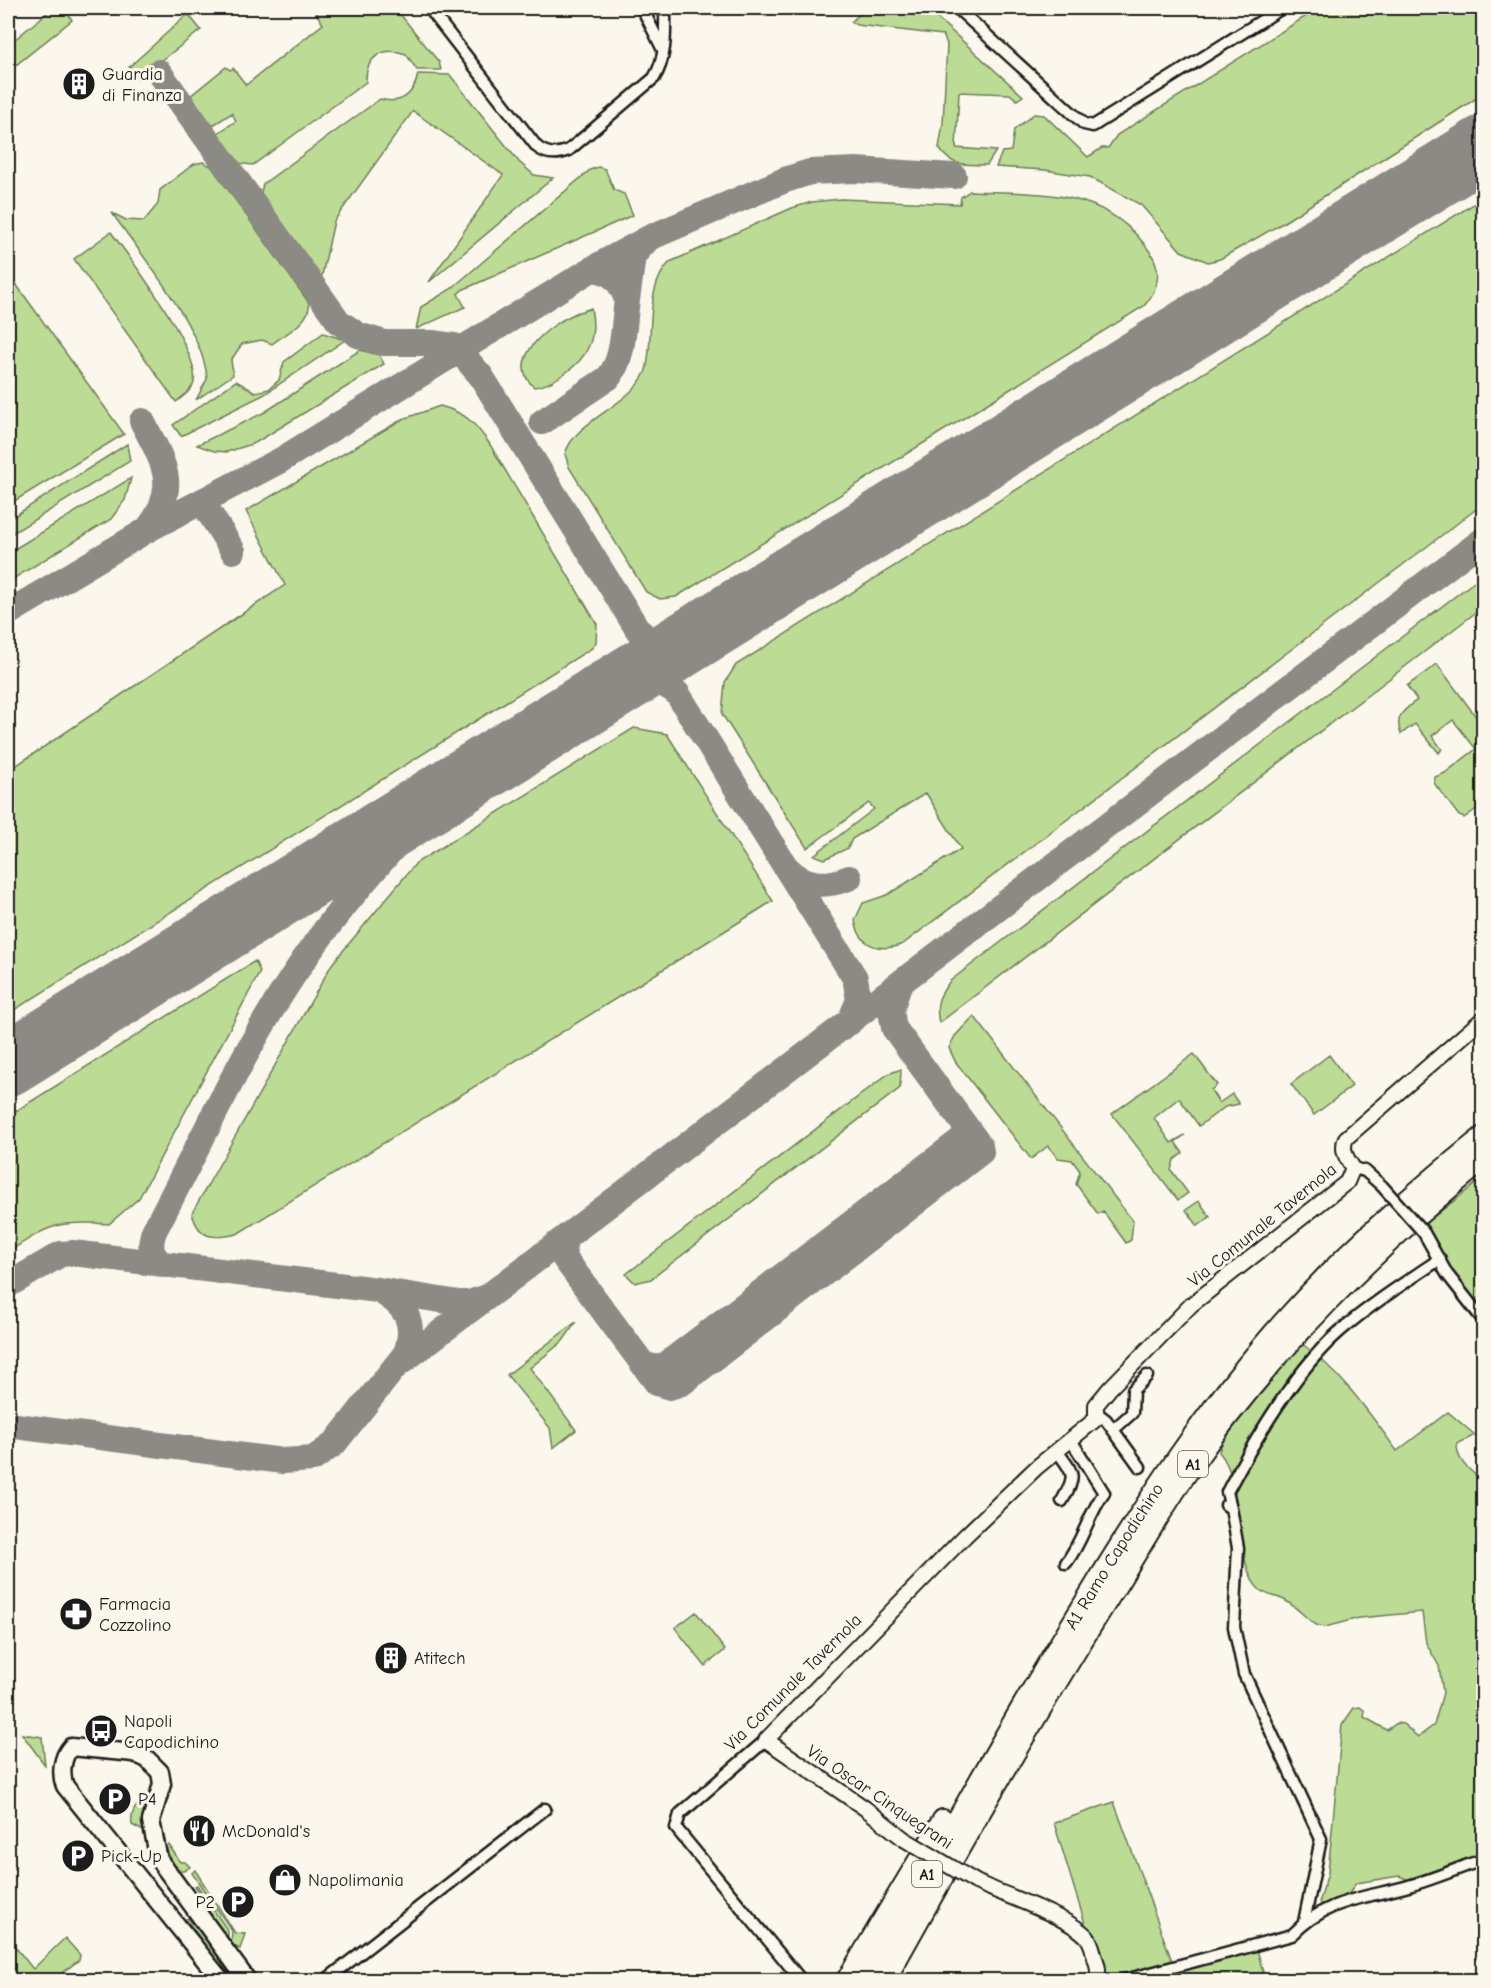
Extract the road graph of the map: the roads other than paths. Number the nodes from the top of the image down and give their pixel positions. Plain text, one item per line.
1 (429, 8) edge
2 (642, 8) edge
3 (665, 8) edge
4 (957, 8) edge
5 (1282, 8) edge
6 (663, 51) junction
7 (1484, 1018) edge
8 (1484, 1137) edge
9 (1484, 1159) edge
10 (1353, 1168) junction
11 (1440, 1259) junction
12 (1484, 1321) edge
13 (1147, 1376) dead end
14 (1097, 1413) junction
15 (1113, 1430) junction
16 (1071, 1440) junction
17 (1057, 1451) junction
18 (1140, 1467) dead end
19 (1062, 1501) dead end
20 (1066, 1563) dead end
21 (766, 1740) junction
22 (986, 1767) junction
23 (545, 1809) dead end
24 (972, 1824) junction
25 (1484, 1859) edge
26 (1304, 1922) junction
27 (221, 1980) edge
28 (247, 1980) edge
29 (326, 1980) edge
30 (801, 1980) edge
31 (847, 1980) edge
32 (868, 1980) edge
33 (885, 1980) edge
34 (900, 1980) edge
35 (1095, 1980) edge
36 (1125, 1980) edge

1 - 6 street
2 - 6 street
3 - 6 street
4 - 5 street
7 - 10 street, Via Comunale Tavernola
8 - 22 highway, A1 Ramo Capodichino / A1
9 - 24 highway, A1 Ramo Capodichino / A1
10 - 11 street, bridge
10 - 14 street, Via Comunale Tavernola
11 - 12 street
11 - 26 street
13 - 15 street
14 - 15 street
14 - 16 street, Via Comunale Tavernola
15 - 18 street
16 - 17 street, Via Comunale Tavernola
16 - 20 street
17 - 19 street
17 - 21 street, Via Comunale Tavernola
21 - 30 street, Via Comunale Tavernola
21 - 35 street, Via Oscar Cinquegrani, bridge
22 - 31 highway
22 - 32 highway, A1 Ramo Capodichino / A1
23 - 29 street
24 - 33 highway, A1 Ramo Capodichino / A1
24 - 34 highway
25 - 26 street
26 - 36 street
27 - 28 main road

